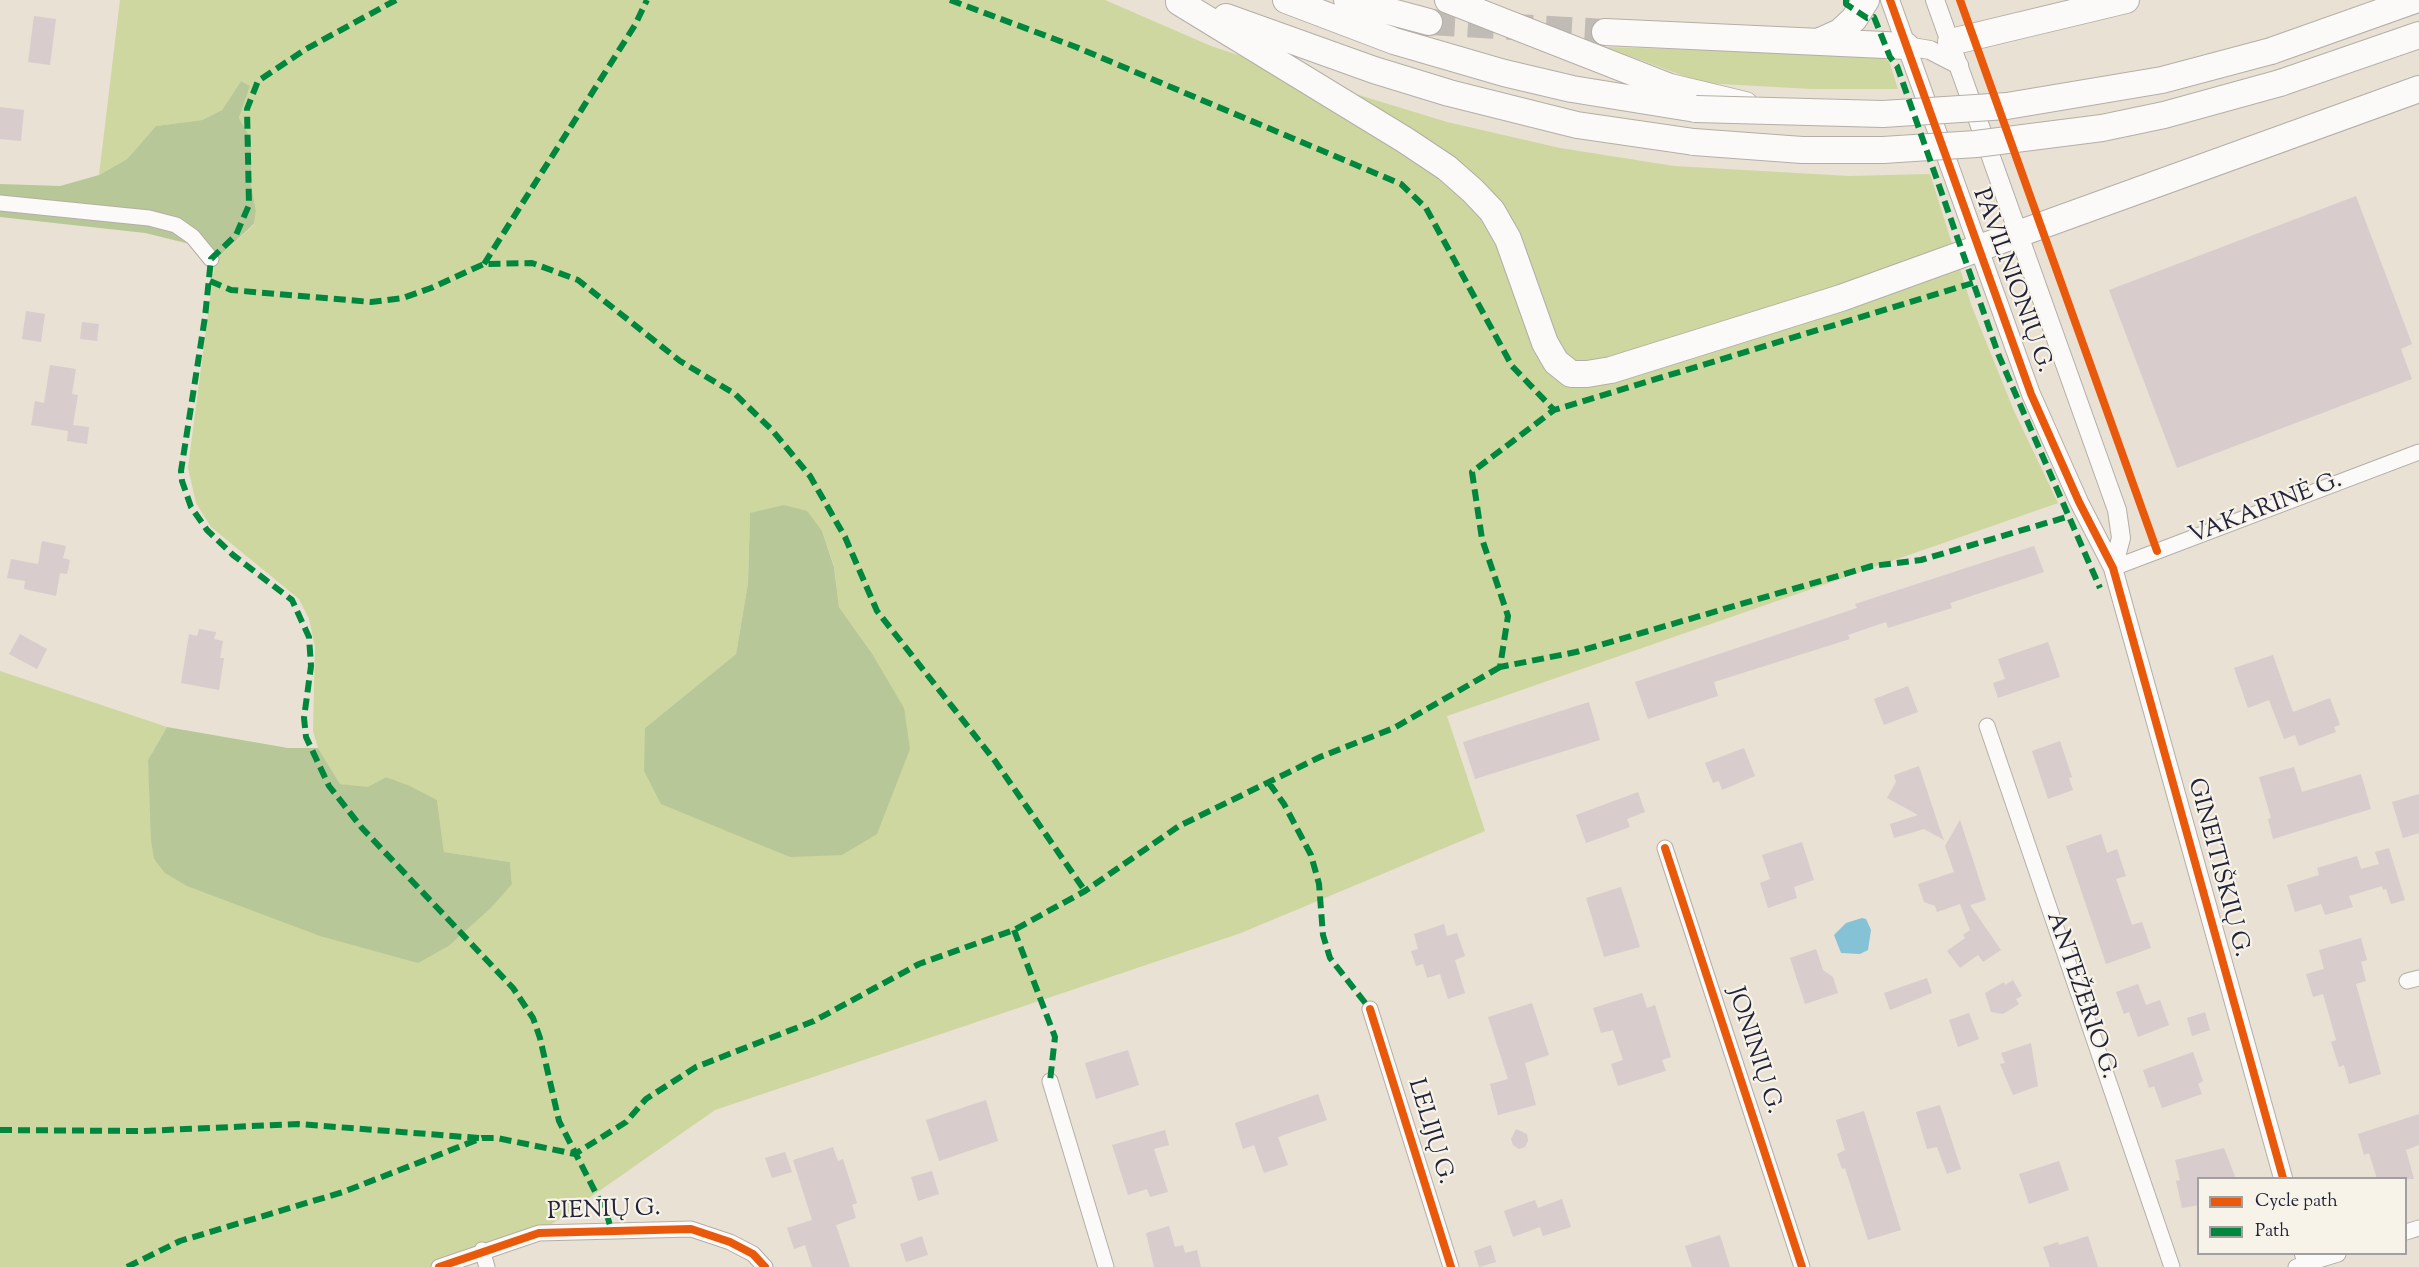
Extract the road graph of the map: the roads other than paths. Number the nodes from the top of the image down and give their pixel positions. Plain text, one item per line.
1 (1286, 0) edge
2 (1347, 0) edge
3 (1448, 0) edge
4 (1866, 0) edge
5 (1890, 0) edge
6 (1935, 0) edge
7 (2126, 0) edge
8 (2415, 0) edge
9 (1177, 1) edge
10 (1429, 22) tunnel mouth
11 (1605, 32) tunnel mouth
12 (2419, 35) edge
13 (1820, 41) junction
14 (1906, 46) junction
15 (1955, 53) junction
16 (2419, 89) edge
17 (1697, 101) junction
18 (0, 203) edge
19 (2019, 234) junction
20 (1978, 249) junction
21 (211, 260) dead end
22 (2419, 452) edge
23 (2113, 568) junction
24 (1988, 726) dead end
25 (1665, 848) dead end
26 (1370, 1009) dead end
27 (1050, 1082) dead end
28 (2282, 1177) edge
29 (482, 1250) junction
30 (2334, 1255) edge
31 (2304, 1263) edge
32 (440, 1267) edge
33 (487, 1267) edge
34 (765, 1267) edge
35 (1106, 1267) edge
36 (1451, 1267) edge
37 (1802, 1267) edge
38 (2172, 1267) edge

1 - 17 highway
2 - 10 highway
3 - 17 highway
4 - 13 highway
5 - 14 street, PAVILNIONIŲ G.
6 - 15 street, PAVILNIONIŲ G.
7 - 15 highway
8 - 17 highway, bridge
9 - 12 highway, bridge
9 - 20 highway
11 - 13 highway
13 - 14 highway
14 - 15 street
14 - 15 street
14 - 20 street, PAVILNIONIŲ G.
15 - 19 street, PAVILNIONIŲ G.
16 - 19 highway
18 - 21 street
19 - 20 highway
19 - 23 street, PAVILNIONIŲ G.
20 - 23 street, PAVILNIONIŲ G.
22 - 23 street, VAKARINĖ G.
23 - 28 street, GINEITIŠKIŲ G.
24 - 38 street, ANTEŽERIO G.
25 - 37 street, JONINIŲ G.
26 - 36 street, LELIJŲ G.
27 - 35 street
29 - 32 street, PIENIŲ G.
29 - 33 street
29 - 34 street, PIENIŲ G.
30 - 31 street

